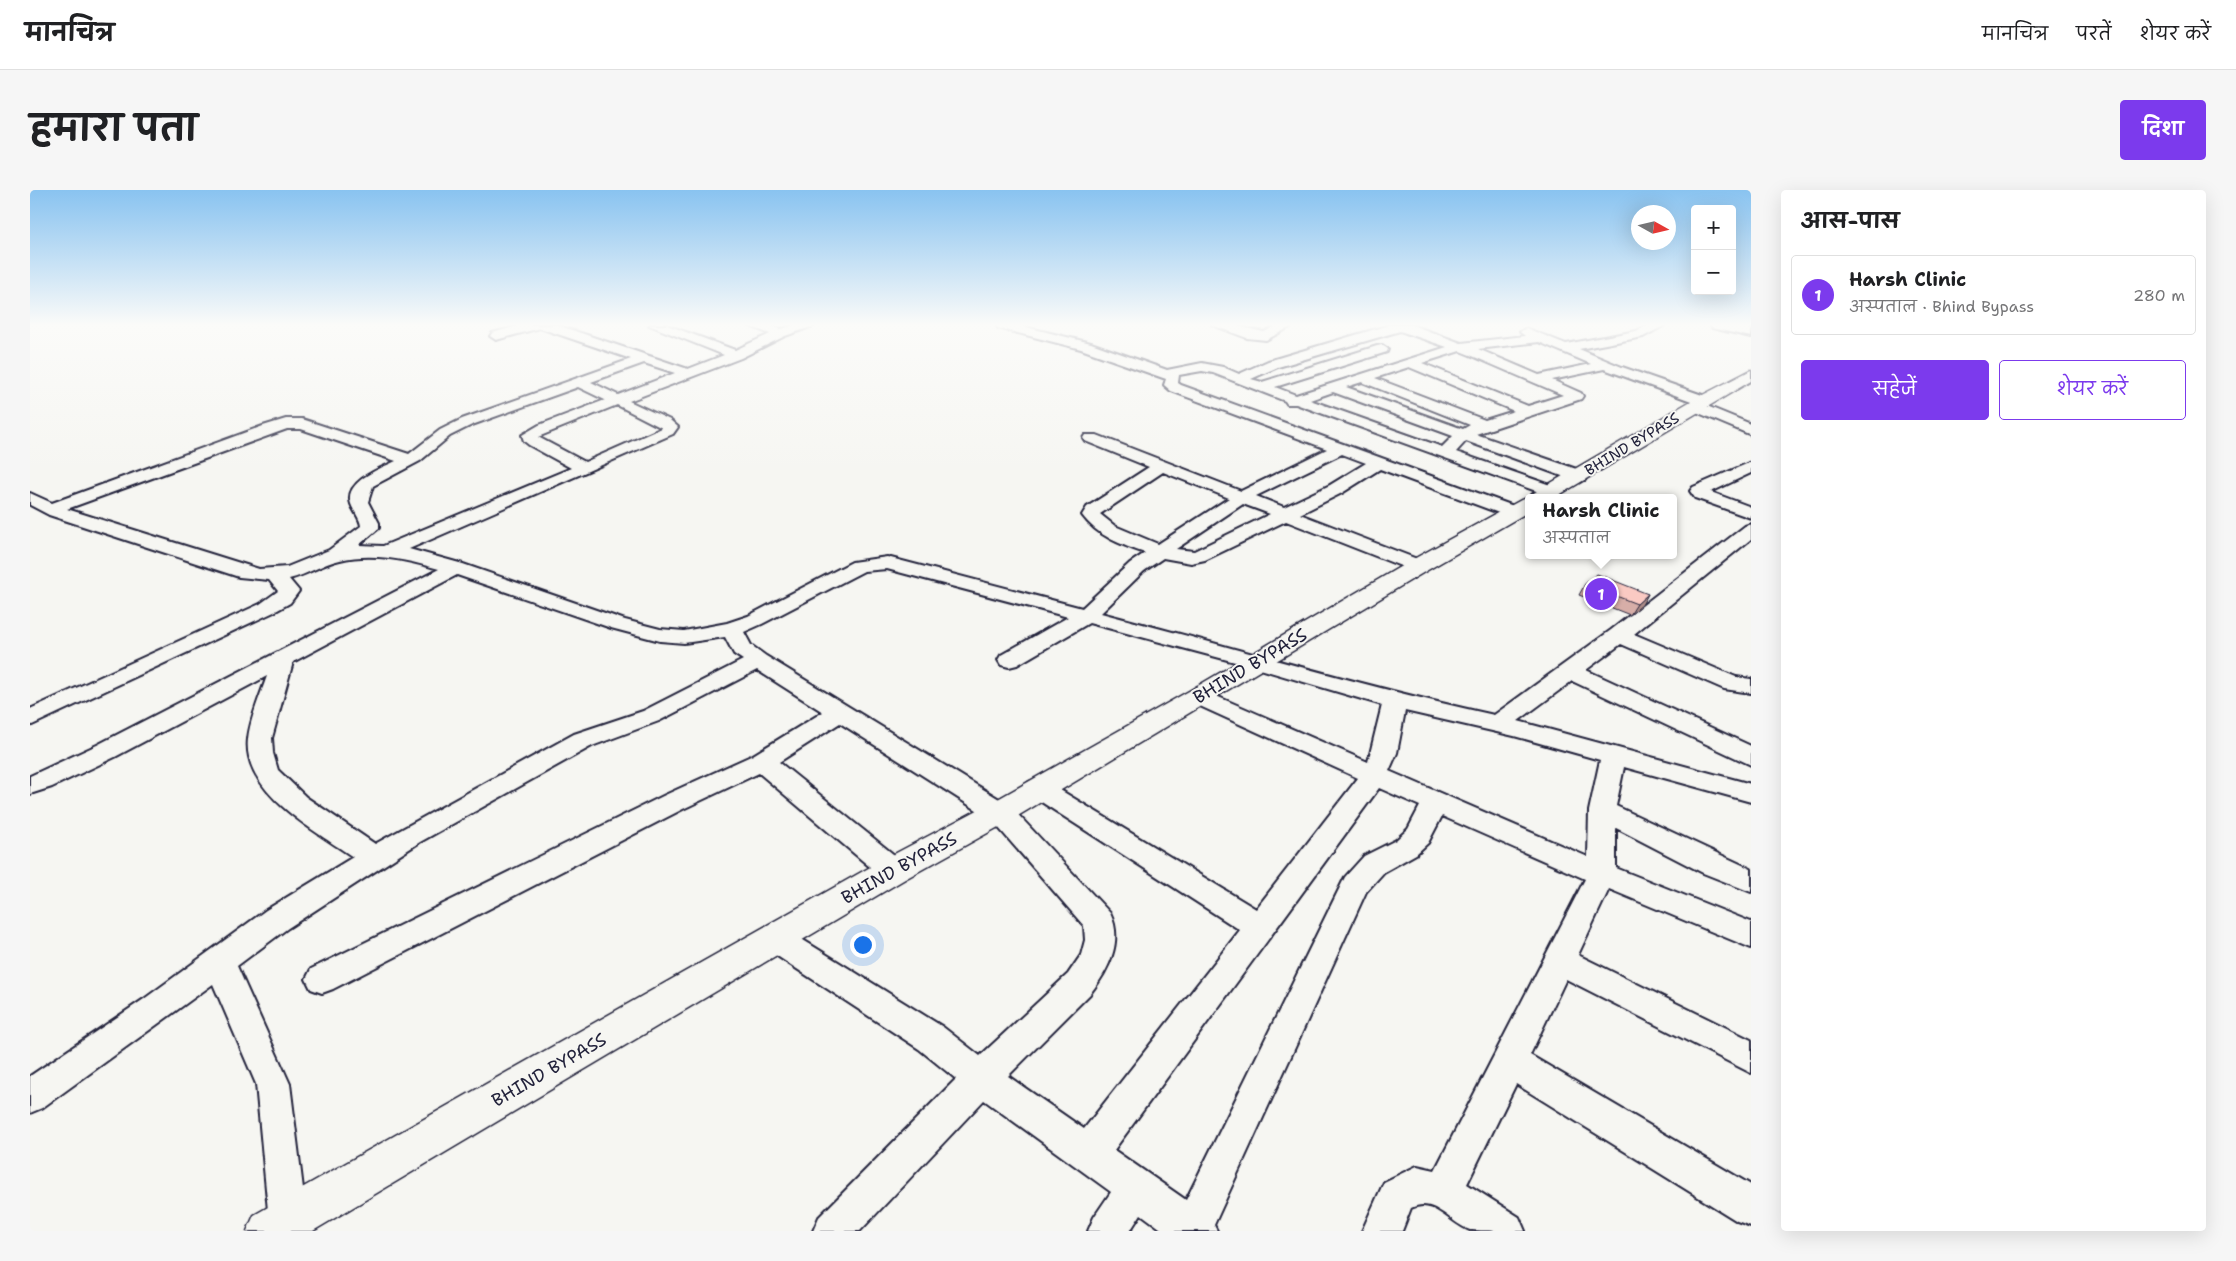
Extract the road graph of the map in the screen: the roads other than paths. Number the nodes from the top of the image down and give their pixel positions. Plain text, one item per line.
1 (601, 374) edge
2 (685, 374) edge
3 (1168, 374) edge
4 (1225, 374) edge
5 (1251, 374) edge
6 (1305, 374) edge
7 (1374, 374) edge
8 (1437, 374) edge
9 (1526, 374) edge
10 (1565, 374) edge
11 (1627, 374) edge
12 (1751, 375) edge
13 (1361, 378) junction
14 (1239, 379) junction
15 (1539, 379) junction
16 (579, 382) junction
17 (1262, 387) junction
18 (1332, 387) junction
19 (1297, 399) junction
20 (616, 400) junction
21 (1698, 403) junction
22 (1529, 412) junction
23 (1268, 423) junction
24 (1485, 425) junction
25 (1751, 430) edge
26 (1463, 435) junction
27 (1091, 438) dead end
28 (1340, 449) junction
29 (1445, 453) junction
30 (410, 460) junction
31 (1378, 463) junction
32 (1163, 465) junction
33 (1751, 467) edge
34 (584, 468) junction
35 (1579, 476) junction
36 (1545, 494) edge
37 (1243, 497) junction
38 (1525, 497) edge
39 (30, 498) edge
40 (1525, 499) edge
41 (1525, 505) edge
42 (51, 509) junction
43 (1285, 513) junction
44 (1751, 513) edge
45 (1751, 530) edge
46 (1158, 550) junction
47 (389, 551) junction
48 (334, 555) junction
49 (1418, 566) junction
50 (456, 568) junction
51 (275, 575) junction
52 (1087, 615) junction
53 (732, 629) junction
54 (1619, 634) junction
55 (283, 658) junction
56 (1009, 660) dead end
57 (758, 661) junction
58 (1258, 661) junction
59 (1568, 671) junction
60 (1751, 686) edge
61 (1199, 697) junction
62 (1395, 701) junction
63 (840, 712) junction
64 (30, 718) edge
65 (1498, 724) junction
66 (1614, 755) junction
67 (1751, 756) edge
68 (762, 762) junction
69 (1375, 775) junction
70 (30, 785) edge
71 (1038, 788) junction
72 (1751, 794) edge
73 (1435, 802) junction
74 (1602, 811) junction
75 (1000, 812) junction
76 (373, 858) junction
77 (893, 870) junction
78 (1602, 875) junction
79 (1751, 881) edge
80 (1259, 926) junction
81 (1751, 935) edge
82 (776, 939) junction
83 (1559, 960) junction
84 (219, 962) junction
85 (322, 979) dead end
86 (1751, 1058) edge
87 (1509, 1061) junction
88 (982, 1078) junction
89 (30, 1096) edge
90 (1088, 1154) junction
91 (1136, 1187) junction
92 (1444, 1191) junction
93 (1751, 1206) edge
94 (279, 1226) edge
95 (1195, 1230) edge
96 (833, 1231) edge
97 (1108, 1231) edge
98 (1382, 1231) edge
99 (1505, 1231) edge

1 - 16 street
2 - 20 street
3 - 23 street
4 - 14 street
5 - 14 street
6 - 17 street
7 - 13 street
8 - 22 street
9 - 15 street
10 - 15 street
11 - 21 street
12 - 21 street, BHIND BYPASS
13 - 18 street
13 - 24 street
14 - 17 street
15 - 22 street
16 - 20 street
16 - 30 street
17 - 19 street
18 - 19 street
18 - 26 street
19 - 23 street
19 - 29 street
20 - 34 street
20 - 34 street
21 - 25 street
21 - 35 street, BHIND BYPASS
22 - 24 street
23 - 28 street
24 - 26 street
26 - 29 street
26 - 35 street
27 - 32 street
28 - 31 street
28 - 37 street
29 - 38 street
30 - 42 street
30 - 48 street
31 - 40 street
31 - 43 street
32 - 37 street
32 - 46 street
33 - 44 street
34 - 47 street
35 - 36 street, BHIND BYPASS
37 - 43 street
37 - 46 street
39 - 42 street
41 - 49 street, BHIND BYPASS
42 - 51 street
43 - 46 street
43 - 49 street
45 - 54 street
46 - 52 street
47 - 48 street
47 - 50 street
48 - 51 street
49 - 58 street, BHIND BYPASS
50 - 53 street
50 - 55 street
51 - 64 street
52 - 53 street
52 - 56 street
52 - 58 street
53 - 57 street
54 - 59 street
54 - 60 street
55 - 70 street
55 - 76 street
57 - 63 street
57 - 76 street
58 - 61 street, BHIND BYPASS
58 - 62 street
59 - 65 street
59 - 67 street
61 - 69 street
61 - 71 street, BHIND BYPASS
62 - 65 street
62 - 69 street
63 - 68 street
63 - 75 street
65 - 66 street
66 - 72 street
66 - 74 street
68 - 77 street
68 - 85 street
69 - 73 street
69 - 80 street
71 - 75 street, BHIND BYPASS
71 - 80 street
73 - 78 street
73 - 95 street
74 - 78 street
74 - 79 street
75 - 77 street, BHIND BYPASS
75 - 88 street
76 - 84 street
77 - 82 street, BHIND BYPASS
78 - 81 street
78 - 83 street
80 - 90 street
82 - 88 street
82 - 94 street, BHIND BYPASS
83 - 86 street
83 - 87 street
84 - 89 street
84 - 94 street
87 - 92 street
87 - 93 street
88 - 90 street
88 - 96 street
90 - 91 street
91 - 95 street
91 - 97 street
92 - 98 street
92 - 99 street

